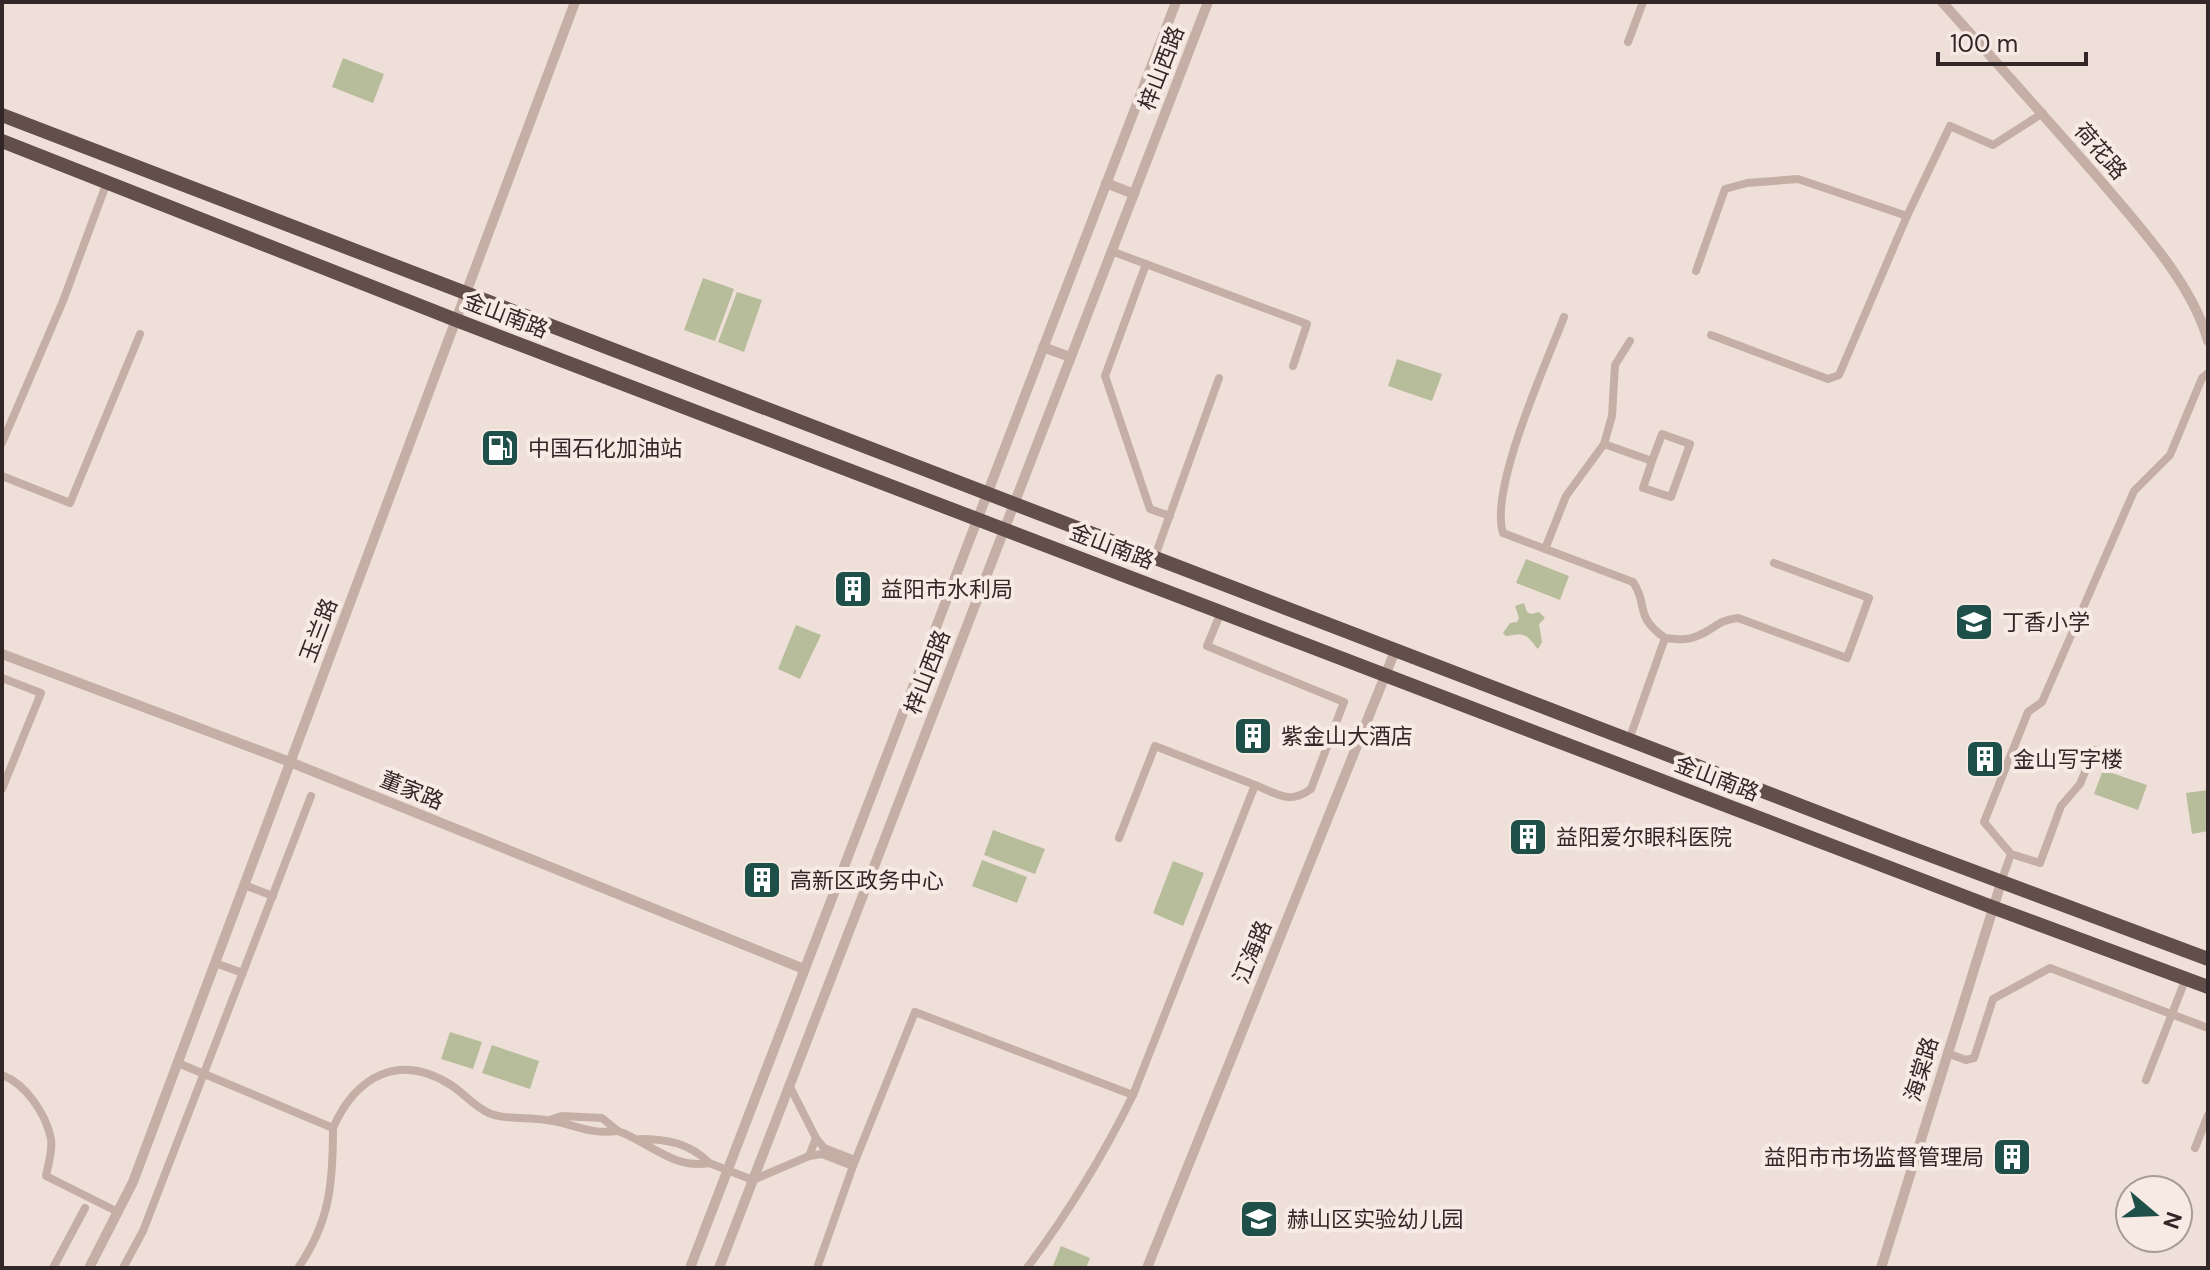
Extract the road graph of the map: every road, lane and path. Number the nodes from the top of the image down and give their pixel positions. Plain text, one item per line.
1 (575, 2) edge
2 (1176, 2) edge
3 (1208, 2) edge
4 (1643, 2) edge
5 (1942, 2) edge
6 (1628, 42) dead end
7 (2043, 113) junction
8 (2, 115) edge
9 (49, 133) junction
10 (2, 141) edge
11 (39, 156) junction
12 (107, 182) junction
13 (1106, 183) junction
14 (1134, 194) junction
15 (1907, 216) junction
16 (335, 243) junction
17 (1111, 251) junction
18 (1146, 264) junction
19 (326, 268) junction
20 (1696, 271) dead end
21 (466, 294) junction
22 (1564, 317) dead end
23 (456, 320) junction
24 (140, 334) dead end
25 (1711, 335) dead end
26 (1630, 341) dead end
27 (2208, 341) edge
28 (1043, 347) junction
29 (1070, 357) junction
30 (1293, 366) dead end
31 (2208, 373) edge
32 (1219, 378) dead end
33 (2, 443) edge
34 (1604, 444) junction
35 (1652, 461) junction
36 (2, 476) edge
37 (986, 494) junction
38 (1013, 505) junction
39 (1170, 516) junction
40 (977, 518) junction
41 (1004, 529) junction
42 (1545, 549) junction
43 (1154, 559) junction
44 (1774, 563) dead end
45 (1221, 612) junction
46 (1665, 638) junction
47 (1395, 651) junction
48 (2, 654) edge
49 (1385, 675) junction
50 (2, 678) edge
51 (1629, 740) junction
52 (2094, 750) dead end
53 (290, 762) junction
54 (1255, 785) junction
55 (2, 789) edge
56 (311, 796) dead end
57 (1119, 838) dead end
58 (2011, 854) junction
59 (2001, 883) junction
60 (244, 885) junction
61 (273, 896) junction
62 (1992, 907) junction
63 (2208, 959) edge
64 (215, 963) junction
65 (804, 969) junction
66 (243, 973) junction
67 (2186, 978) junction
68 (2208, 987) edge
69 (2172, 1015) junction
70 (2208, 1028) edge
71 (1947, 1053) junction
72 (178, 1063) junction
73 (205, 1074) junction
74 (2, 1075) edge
75 (2146, 1080) dead end
76 (789, 1085) junction
77 (1133, 1095) junction
78 (2208, 1115) edge
79 (549, 1120) junction
80 (333, 1128) junction
81 (618, 1131) junction
82 (816, 1138) junction
83 (640, 1139) junction
84 (2195, 1148) dead end
85 (809, 1156) junction
86 (709, 1163) junction
87 (854, 1163) junction
88 (727, 1170) junction
89 (753, 1180) junction
90 (85, 1208) dead end
91 (118, 1212) junction
92 (53, 1268) edge
93 (89, 1268) edge
94 (123, 1268) edge
95 (298, 1268) edge
96 (690, 1268) edge
97 (719, 1268) edge
98 (817, 1268) edge
99 (1027, 1268) edge
100 (1147, 1268) edge
101 (1881, 1268) edge

1 - 21 street, 玉兰路
2 - 13 street, 梓山西路
3 - 14 street, 梓山西路
4 - 6 street
5 - 7 street, 荷花路
7 - 15 street
7 - 27 street, 荷花路
8 - 9 highway, 金山南路
9 - 11 highway
9 - 16 highway, 金山南路
10 - 11 highway, 金山南路
11 - 12 highway, 金山南路
12 - 19 highway, 金山南路
12 - 33 street
13 - 14 street
13 - 28 street, 梓山西路
14 - 17 street, 梓山西路
15 - 20 street
15 - 25 street
16 - 19 highway
16 - 21 highway, 金山南路
17 - 18 street
17 - 29 street, 梓山西路
18 - 30 street
18 - 39 street
19 - 23 highway, 金山南路
21 - 23 street, 玉兰路
21 - 37 highway, 金山南路
22 - 42 street
23 - 40 highway, 金山南路
23 - 53 street, 玉兰路
24 - 36 street
26 - 34 street
28 - 29 street
28 - 37 street, 梓山西路
29 - 38 street, 梓山西路
31 - 58 street
32 - 39 street
34 - 35 street
34 - 42 street
35 - 35 street
37 - 38 highway, 金山南路
37 - 40 street, 梓山西路
38 - 41 street, 梓山西路
38 - 43 highway, 金山南路
39 - 43 street
40 - 41 highway, 金山南路
40 - 65 street, 梓山西路
41 - 45 highway, 金山南路
41 - 76 street, 梓山西路
42 - 46 street
43 - 47 highway, 金山南路
44 - 46 street
45 - 49 highway, 金山南路
45 - 54 street
46 - 51 street
47 - 49 street, 江海路
47 - 51 highway, 金山南路
48 - 53 street, 董家路
49 - 62 highway, 金山南路
49 - 100 street, 江海路
50 - 55 street
51 - 59 highway, 金山南路
52 - 58 street
53 - 60 street, 玉兰路
53 - 65 street, 董家路
54 - 57 street
54 - 77 street
56 - 61 street
58 - 59 street
59 - 62 street, 海棠路
59 - 63 highway, 金山南路
60 - 61 street
60 - 64 street, 玉兰路
61 - 66 street
62 - 67 highway, 金山南路
62 - 71 street, 海棠路
64 - 66 street
64 - 72 street, 玉兰路
65 - 88 street, 梓山西路
66 - 73 street
67 - 68 highway, 金山南路
67 - 69 street
69 - 70 street
69 - 71 street
69 - 75 street
71 - 101 street, 海棠路
72 - 73 street
72 - 91 street, 玉兰路
73 - 80 street
73 - 94 street
74 - 91 street
76 - 82 street
76 - 89 street, 梓山西路
77 - 87 street
77 - 99 street
78 - 84 street
79 - 80 street
79 - 81 street
79 - 81 street
80 - 95 street
81 - 83 street
82 - 85 street
82 - 87 street
83 - 86 street
83 - 86 street
85 - 87 street
85 - 89 street
86 - 88 street
87 - 98 street
88 - 89 street
88 - 96 street, 梓山西路
89 - 97 street, 梓山西路
90 - 92 street
91 - 93 street, 玉兰路

